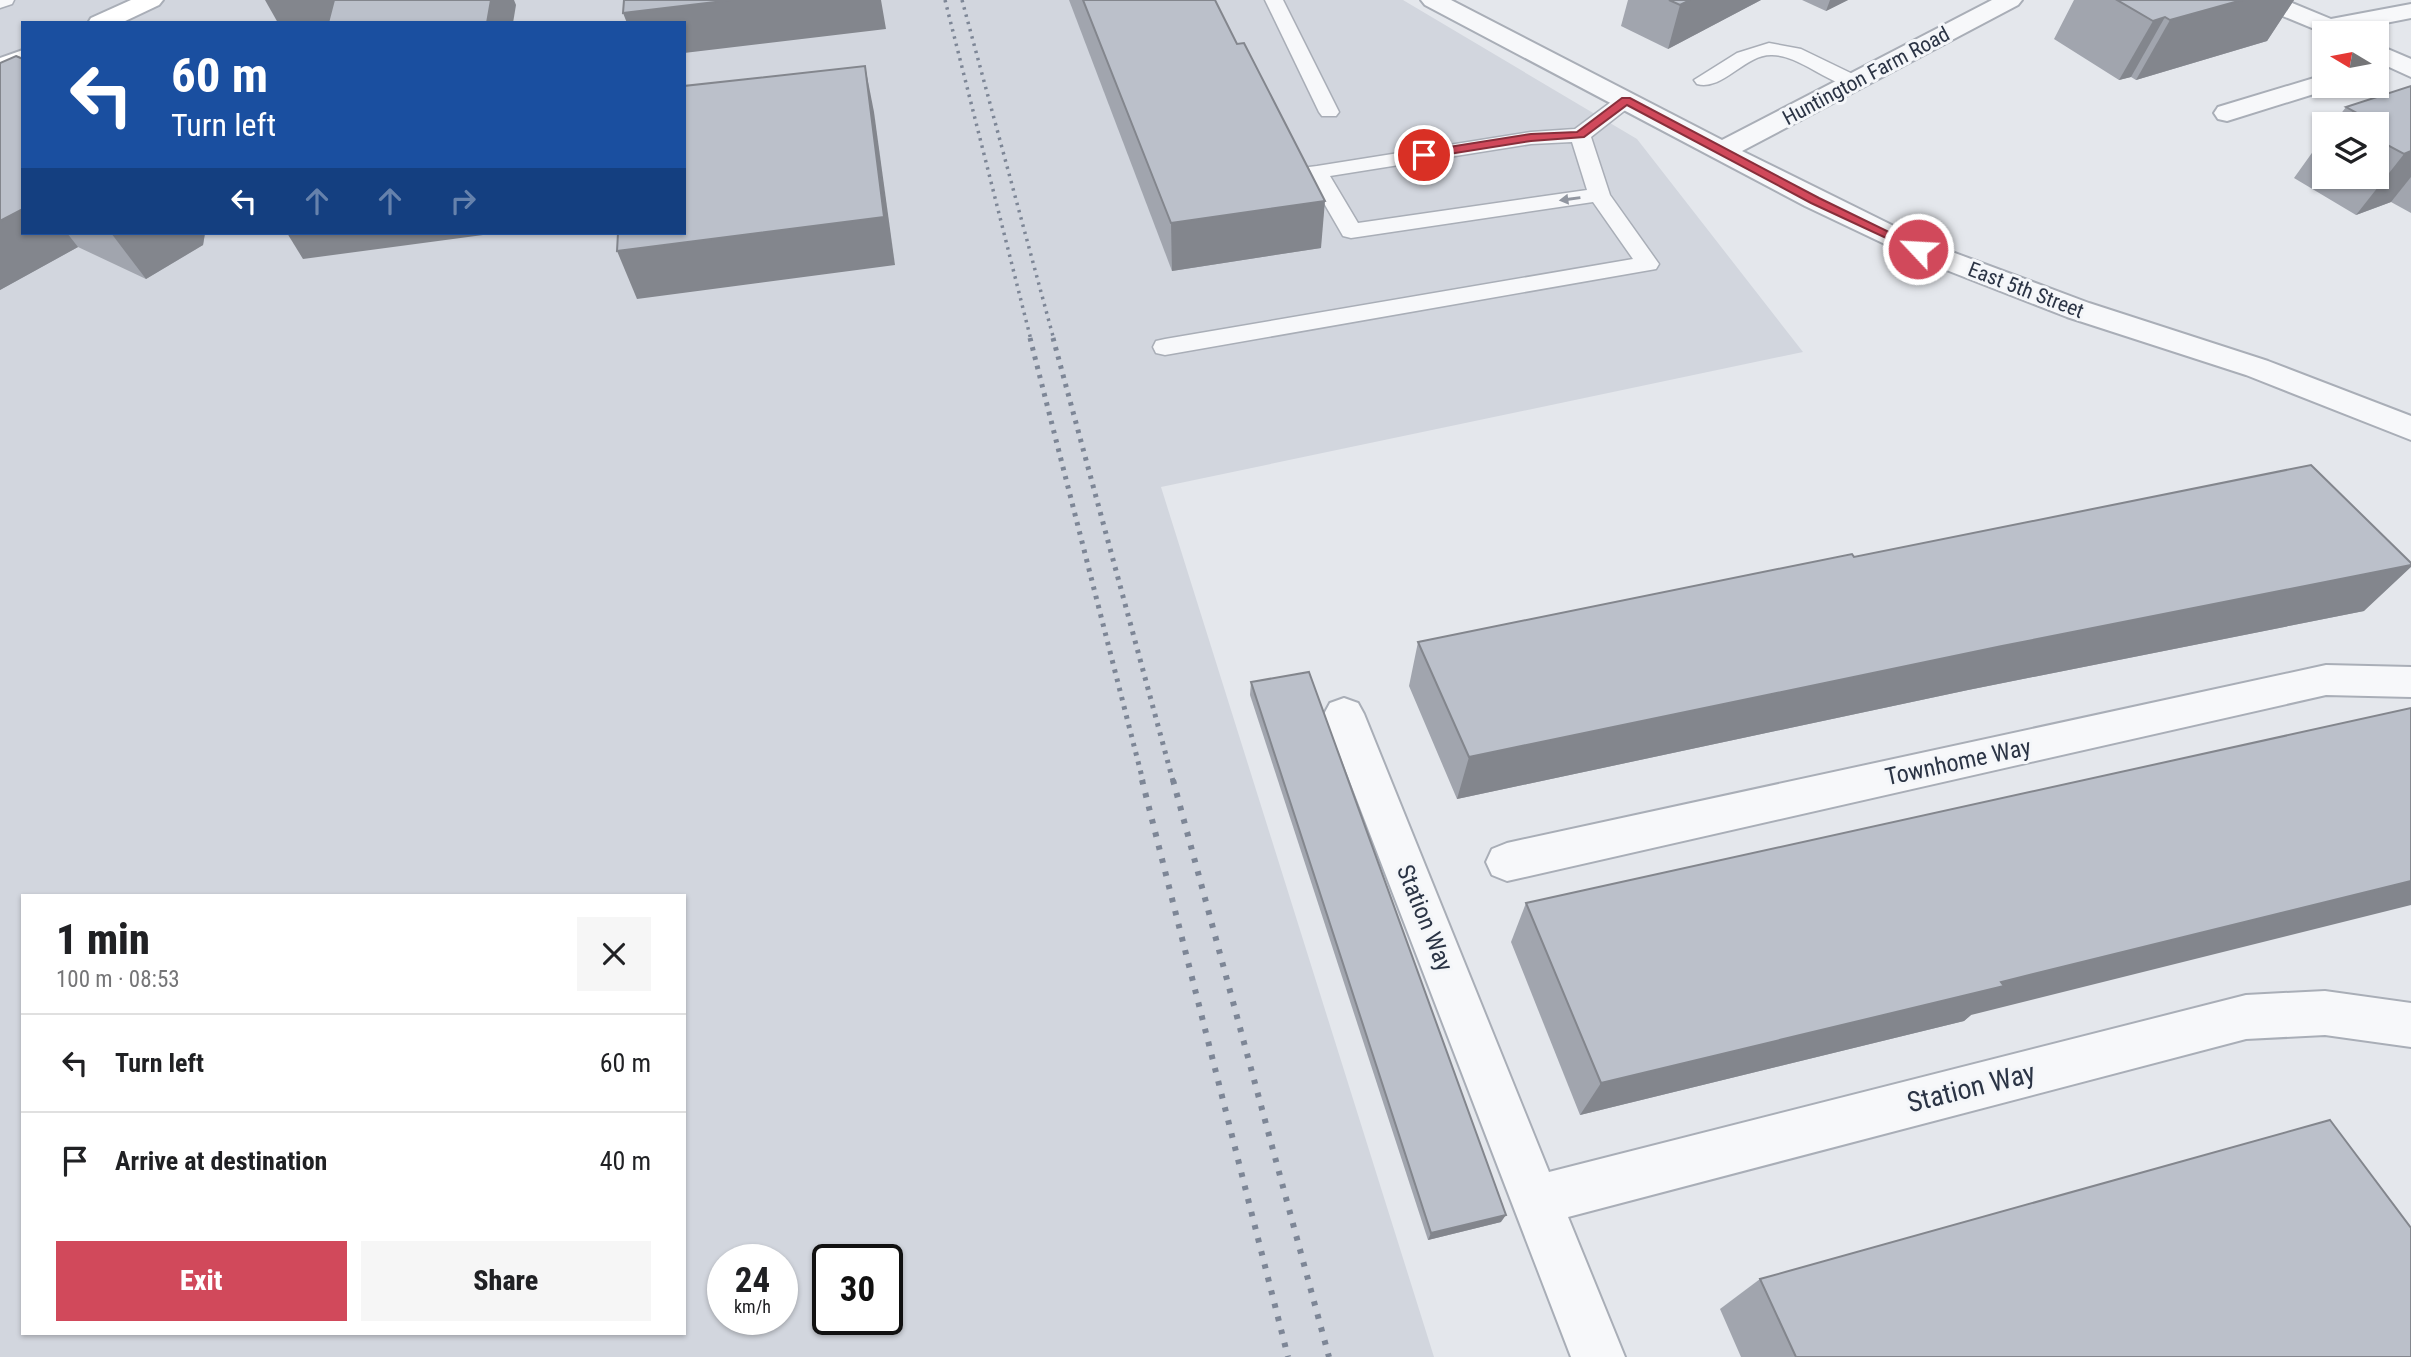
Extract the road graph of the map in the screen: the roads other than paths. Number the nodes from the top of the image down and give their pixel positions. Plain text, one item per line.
1 (5, 0) edge
2 (151, 0) edge
3 (1274, 0) edge
4 (1433, 0) edge
5 (2010, 0) edge
6 (2264, 0) edge
7 (0, 2) edge
8 (2411, 11) edge
9 (104, 21) edge
10 (2316, 21) edge
11 (2373, 21) edge
12 (21, 58) edge
13 (0, 67) edge
14 (1704, 80) dead end
15 (1854, 82) junction
16 (2312, 87) edge
17 (1626, 100) junction
18 (1329, 112) dead end
19 (2227, 113) dead end
20 (1580, 135) junction
21 (1722, 151) junction
22 (1599, 195) junction
23 (1165, 347) dead end
24 (2411, 429) edge
25 (2411, 682) edge
26 (1344, 714) dead end
27 (1507, 862) dead end
28 (2411, 1026) edge
29 (1536, 1200) junction
30 (1598, 1357) edge

1 - 7 lane
2 - 9 main road
3 - 18 lane
4 - 17 street, East 5th Street
5 - 15 street, Huntington Farm Road
6 - 10 street
8 - 11 street
12 - 13 main road
14 - 15 lane
15 - 21 street, Huntington Farm Road
16 - 19 street
17 - 20 lane
17 - 21 street, East 5th Street
20 - 22 lane
22 -> 20 lane
21 - 24 street, East 5th Street
22 - 23 lane
25 - 27 street, Townhome Way
26 - 29 street, Station Way
28 - 29 street, Station Way
29 - 30 street, Station Way

